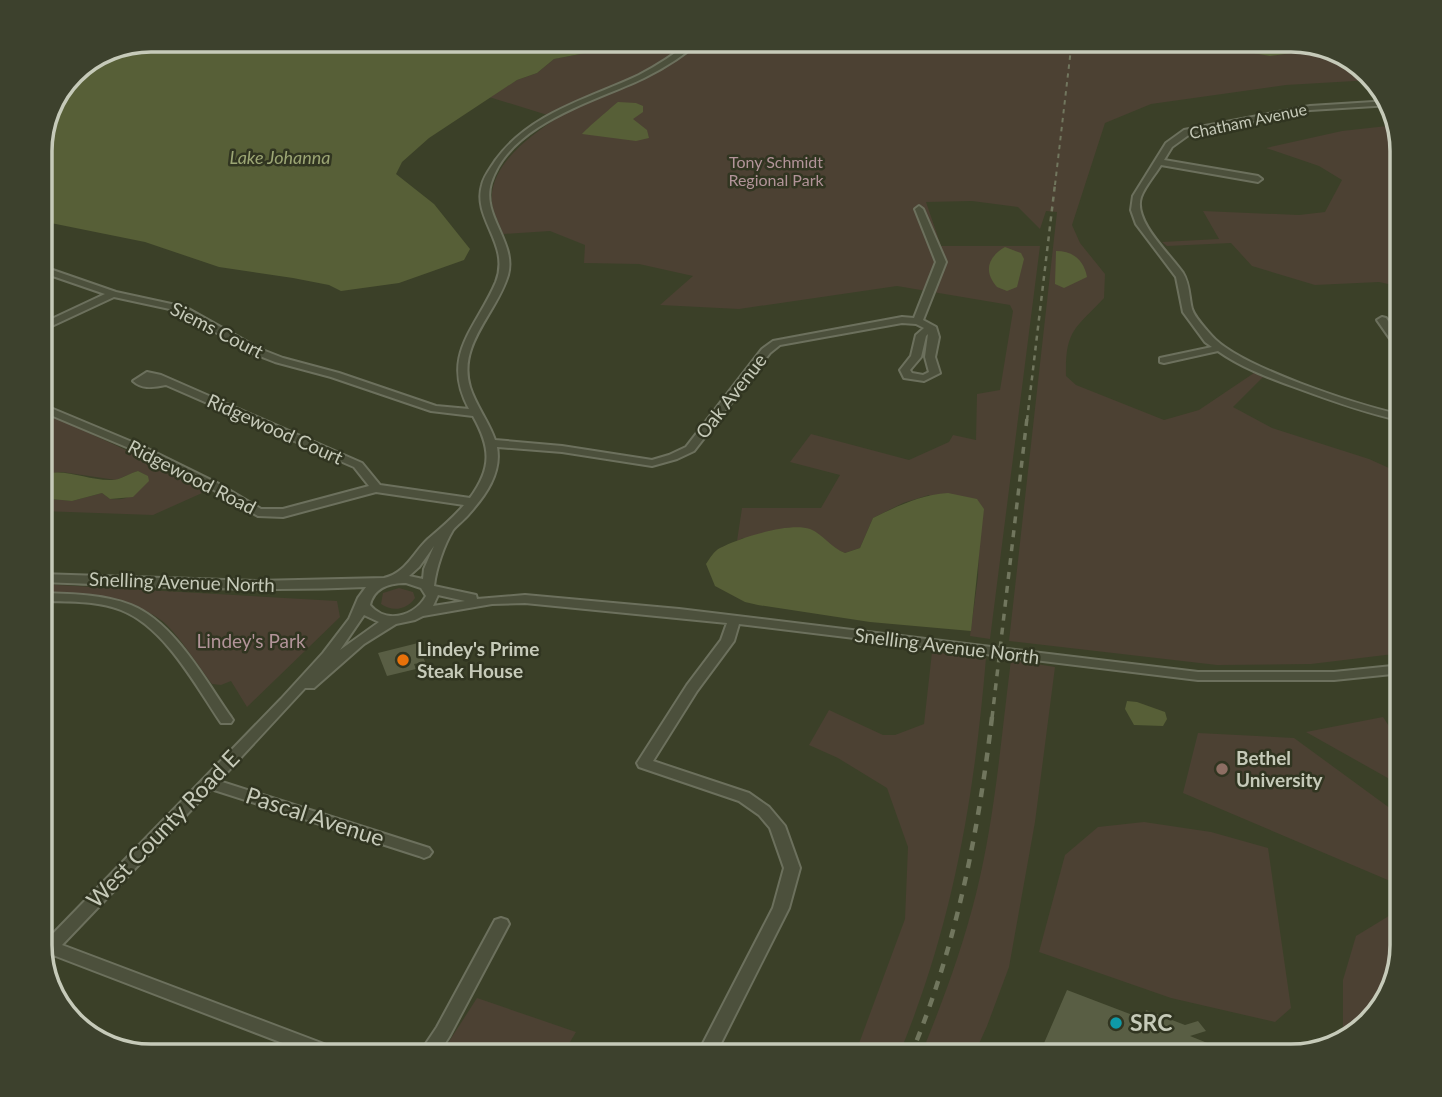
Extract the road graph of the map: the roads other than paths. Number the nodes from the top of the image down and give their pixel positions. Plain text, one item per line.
1 (680, 52) edge
2 (1377, 104) edge
3 (1159, 162) junction
4 (1258, 179) dead end
5 (919, 209) dead end
6 (53, 273) edge
7 (113, 294) junction
8 (1382, 320) dead end
9 (918, 321) junction
10 (53, 322) edge
11 (930, 327) junction
12 (1390, 331) edge
13 (1219, 348) junction
14 (1164, 360) dead end
15 (165, 382) dead end
16 (53, 412) edge
17 (475, 413) junction
18 (1390, 415) edge
19 (492, 443) junction
20 (376, 488) junction
21 (471, 502) junction
22 (448, 528) junction
23 (53, 578) edge
24 (390, 580) junction
25 (323, 586) junction
26 (429, 588) junction
27 (53, 598) edge
28 (492, 600) junction
29 (364, 603) junction
30 (421, 612) junction
31 (393, 620) junction
32 (734, 620) junction
33 (1390, 670) edge
34 (286, 702) junction
35 (226, 720) dead end
36 (207, 782) junction
37 (424, 852) dead end
38 (501, 924) dead end
39 (53, 945) edge
40 (53, 955) edge
41 (303, 1044) edge
42 (435, 1044) edge
43 (712, 1044) edge

1 - 17 street
2 - 3 street, Chatham Avenue
3 - 4 street
3 - 13 street, Chatham Avenue
5 - 9 street
6 - 7 street, Siems Court
7 - 10 street
7 - 17 street, Siems Court
8 - 12 street
9 - 11 street
9 - 19 street, Oak Avenue
11 - 11 street
13 - 14 street
13 - 18 street, Chatham Avenue
15 - 20 street, Ridgewood Court
16 - 20 street, Ridgewood Road
17 - 19 street
19 - 21 street
20 - 21 street, Ridgewood Road
21 - 22 street
22 - 24 street
22 - 26 street
23 - 25 street, Snelling Avenue North
24 - 25 street, Snelling Avenue North
24 - 26 street
24 - 29 street
25 - 29 street, Snelling Avenue North
26 - 28 street, Snelling Avenue North
26 - 30 street
27 - 35 street, Snelling Avenue North
28 - 30 street, Snelling Avenue North
28 - 32 street, Snelling Avenue North
29 - 31 street
29 - 34 street, West County Road E
30 - 31 street
31 - 34 street, West County Road E
32 - 33 street, Snelling Avenue North
32 - 43 street
34 - 36 street, West County Road E
36 - 37 street, Pascal Avenue
36 - 39 street, West County Road E
38 - 42 street
40 - 41 street

